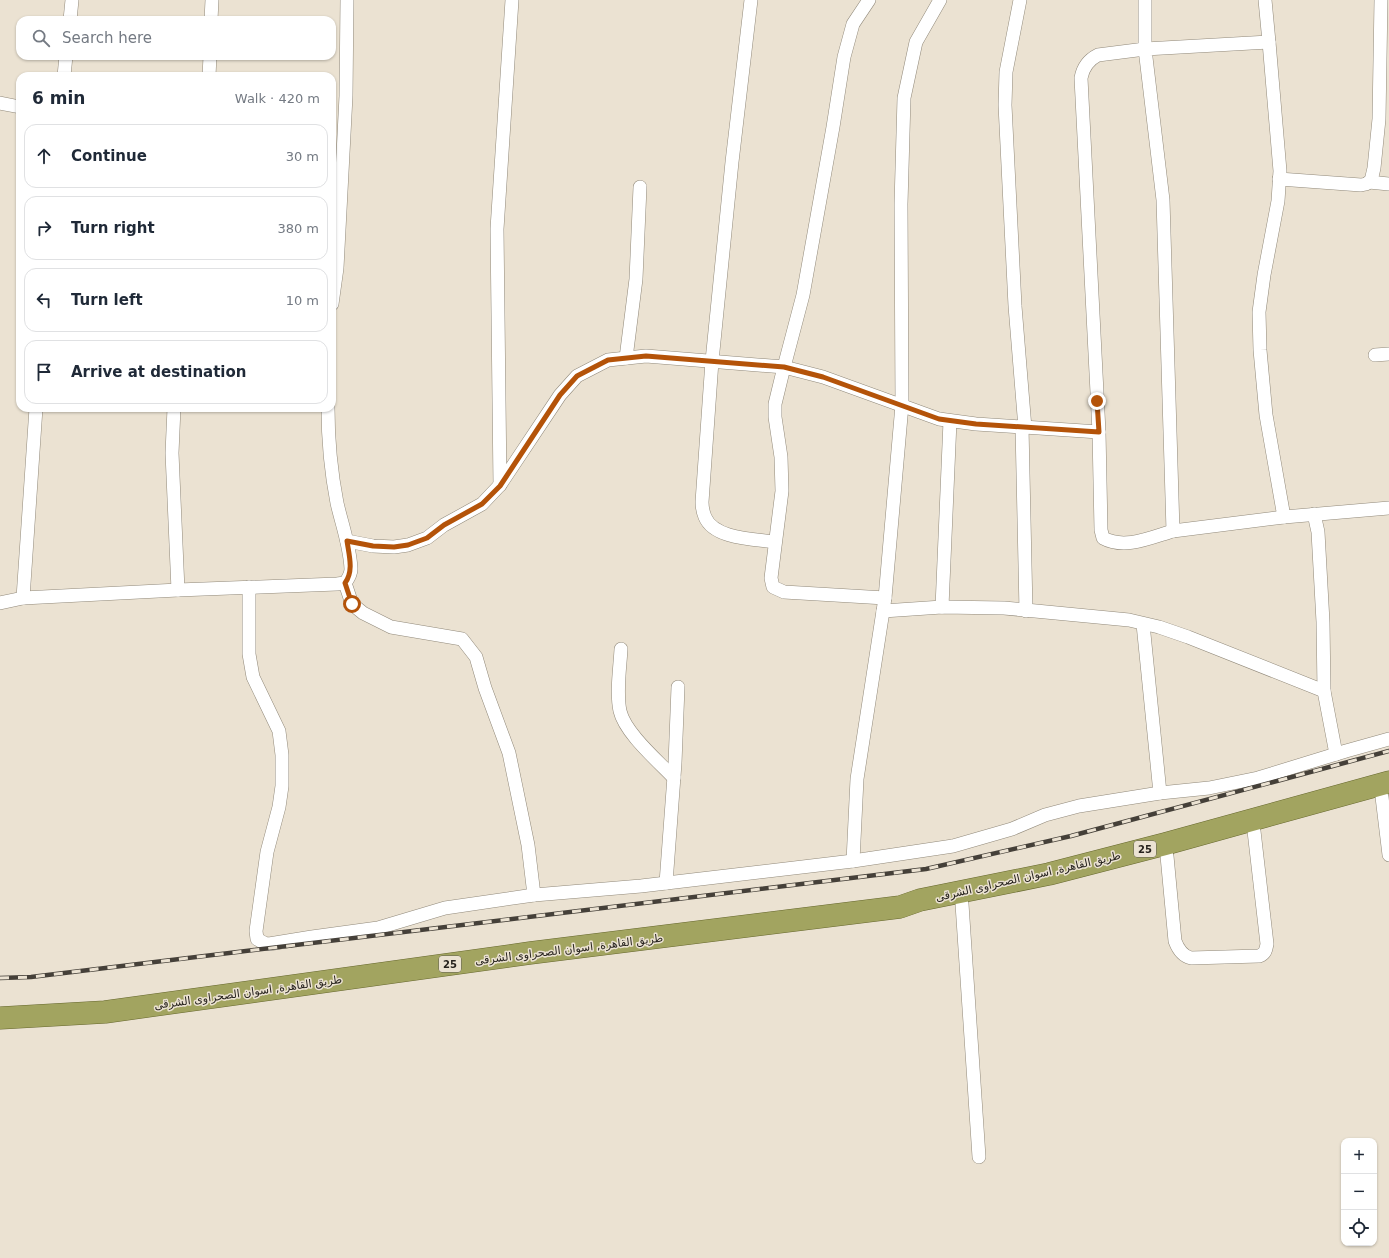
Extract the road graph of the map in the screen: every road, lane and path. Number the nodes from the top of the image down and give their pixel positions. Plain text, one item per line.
1 (72, 0) edge
2 (212, 0) edge
3 (348, 0) edge
4 (512, 0) edge
5 (751, 0) edge
6 (869, 0) edge
7 (940, 0) edge
8 (1020, 0) edge
9 (1145, 0) edge
10 (1265, 0) edge
11 (1381, 0) edge
12 (70, 16) edge
13 (211, 16) edge
14 (1269, 42) junction
15 (1145, 49) junction
16 (66, 60) edge
17 (210, 60) edge
18 (64, 72) edge
19 (209, 72) edge
20 (0, 103) edge
21 (16, 106) edge
22 (1279, 179) junction
23 (1369, 182) junction
24 (1389, 184) edge
25 (640, 187) dead end
26 (336, 275) edge
27 (1389, 354) edge
28 (1374, 355) dead end
29 (626, 358) junction
30 (712, 361) junction
31 (784, 367) junction
32 (902, 405) junction
33 (36, 412) edge
34 (174, 412) edge
35 (328, 412) edge
36 (950, 421) junction
37 (1023, 428) junction
38 (1099, 432) junction
39 (500, 486) junction
40 (1389, 508) edge
41 (1314, 514) junction
42 (1284, 517) junction
43 (1173, 531) junction
44 (347, 541) junction
45 (775, 542) junction
46 (345, 583) junction
47 (249, 587) junction
48 (178, 590) junction
49 (23, 598) junction
50 (0, 603) edge
51 (884, 604) junction
52 (942, 607) junction
53 (1026, 610) junction
54 (1143, 624) junction
55 (621, 648) dead end
56 (678, 687) dead end
57 (1324, 691) junction
58 (1389, 738) edge
59 (1336, 754) junction
60 (674, 778) junction
61 (1387, 791) edge
62 (1160, 793) junction
63 (1254, 831) junction
64 (1167, 856) junction
65 (1389, 856) edge
66 (853, 861) junction
67 (666, 883) junction
68 (534, 895) junction
69 (962, 904) junction
70 (900, 907) junction
71 (0, 1018) edge
72 (979, 1157) dead end

1 - 12 street
2 - 13 street
3 - 26 street
4 - 39 street
5 - 30 street
6 - 31 street
7 - 32 street
8 - 37 street
9 - 15 street
10 - 14 street
11 - 23 street
14 - 15 street
14 - 22 street
15 - 38 street
15 - 43 street
16 - 18 street
17 - 19 street
20 - 21 street
22 - 23 street
22 - 42 street
23 - 24 street
25 - 29 street
27 - 28 street
29 - 30 street
29 - 39 street
30 - 31 street
30 - 45 street
31 - 32 street
31 - 45 street
32 - 36 street
32 - 51 street
33 - 49 street
34 - 48 street
35 - 44 street
36 - 37 street
36 - 52 street
37 - 38 street
37 - 53 street
38 - 43 street
39 - 44 street
40 - 41 street
41 - 42 street
41 - 57 street
42 - 43 street
44 - 46 street
45 - 51 street
46 - 47 street
46 - 68 street
47 - 48 street
47 - 68 street
48 - 49 street
49 - 50 street
51 - 52 street
51 - 66 street
52 - 53 street
53 - 54 street
54 - 57 street
54 - 62 street
55 - 60 street
56 - 60 street
57 - 59 street
58 - 59 street
59 - 62 street
60 - 67 street
61 - 63 highway, طريق القاهرة, اسوان الصحراوى الشرقى / 25
61 - 65 street
61 - 70 highway, طريق القاهرة, اسوان الصحراوى الشرقى / 25
62 - 66 street
63 - 64 highway, طريق القاهرة, اسوان الصحراوى الشرقى / 25
63 - 64 street
64 - 69 highway, طريق القاهرة, اسوان الصحراوى الشرقى / 25
66 - 67 street
67 - 68 street
69 - 70 highway, طريق القاهرة, اسوان الصحراوى الشرقى / 25
69 - 72 street
70 - 71 highway, طريق القاهرة, اسوان الصحراوى الشرقى / 25

